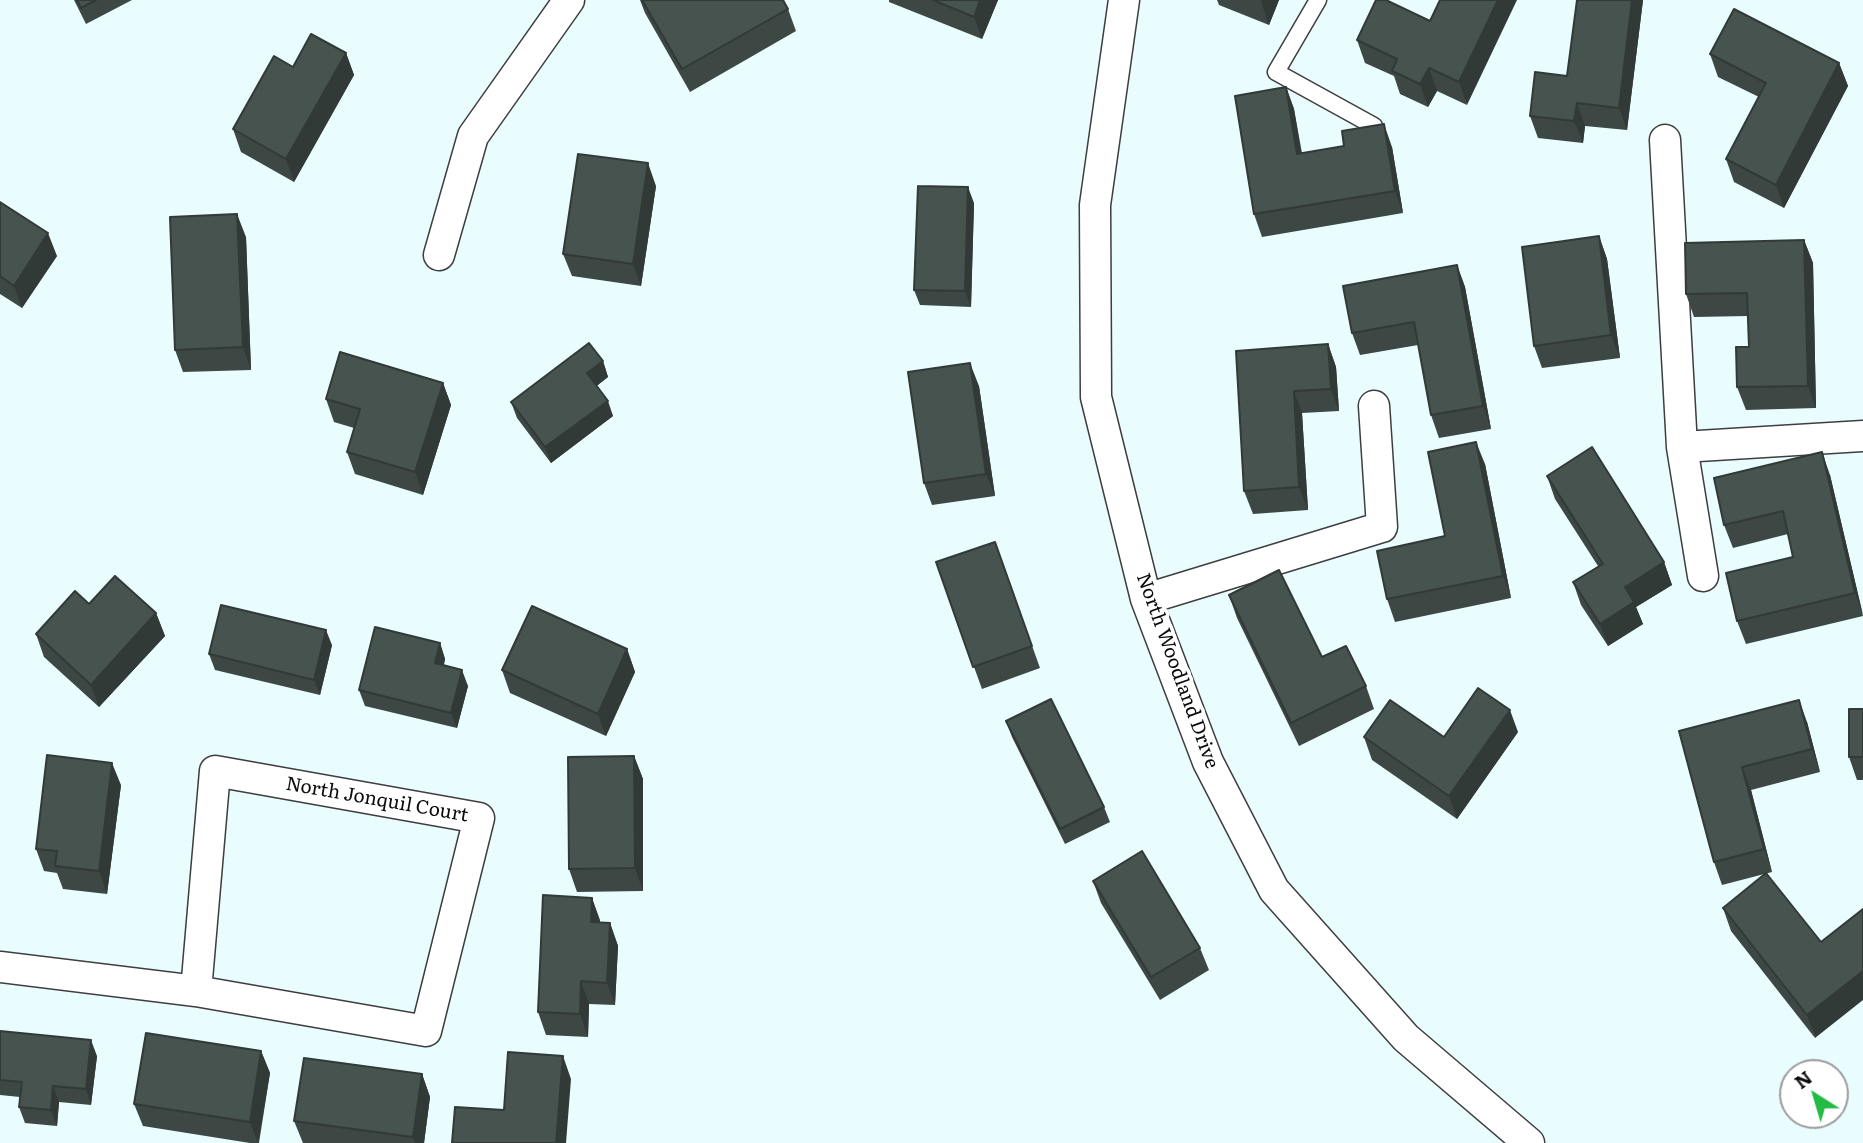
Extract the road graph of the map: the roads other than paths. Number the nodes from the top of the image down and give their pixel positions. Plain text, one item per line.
1 (569, 0) edge
2 (1124, 0) edge
3 (1318, 0) edge
4 (1374, 126) edge
5 (1665, 140) dead end
6 (439, 256) dead end
7 (1374, 406) dead end
8 (1863, 436) edge
9 (1682, 447) junction
10 (1703, 576) dead end
11 (1146, 598) junction
12 (0, 967) edge
13 (196, 991) junction
14 (1530, 1143) edge

1 - 6 street
2 - 11 street, North Woodland Drive
3 - 4 lane
5 - 9 street
7 - 11 street
8 - 9 street
9 - 10 street
11 - 14 street, North Woodland Drive
12 - 13 street, North Jonquil Court
13 - 13 street, North Jonquil Court

